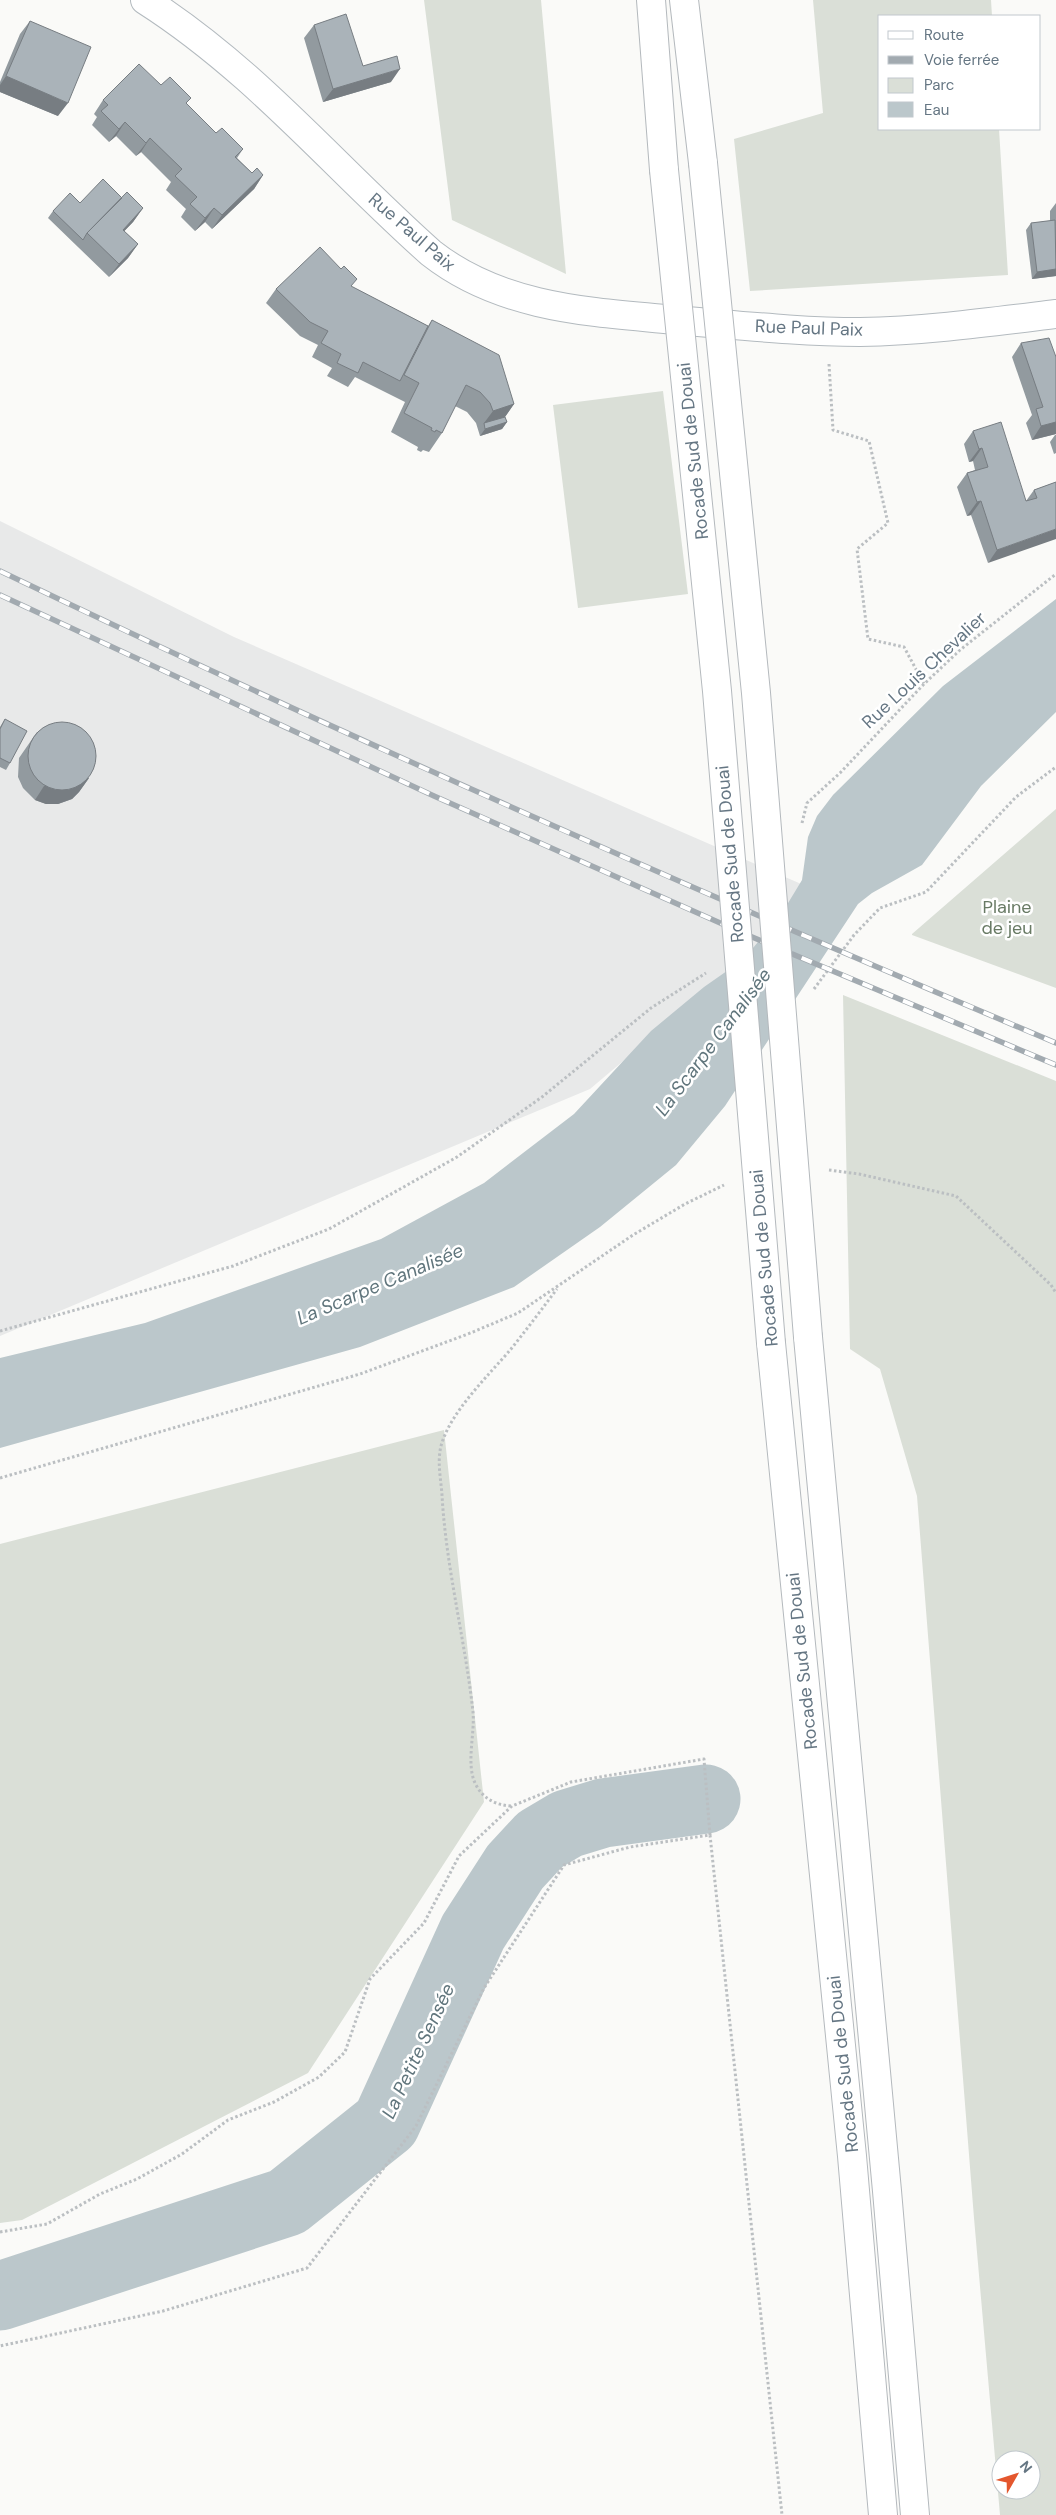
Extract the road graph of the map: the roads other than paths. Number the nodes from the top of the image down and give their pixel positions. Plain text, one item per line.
1 (145, 0) edge
2 (651, 0) edge
3 (684, 0) edge
4 (1056, 314) edge
5 (883, 2515) edge
6 (915, 2515) edge

1 - 4 main road, Rue Paul Paix
2 - 5 main road, Rocade Sud de Douai, bridge
3 - 6 main road, Rocade Sud de Douai, bridge

